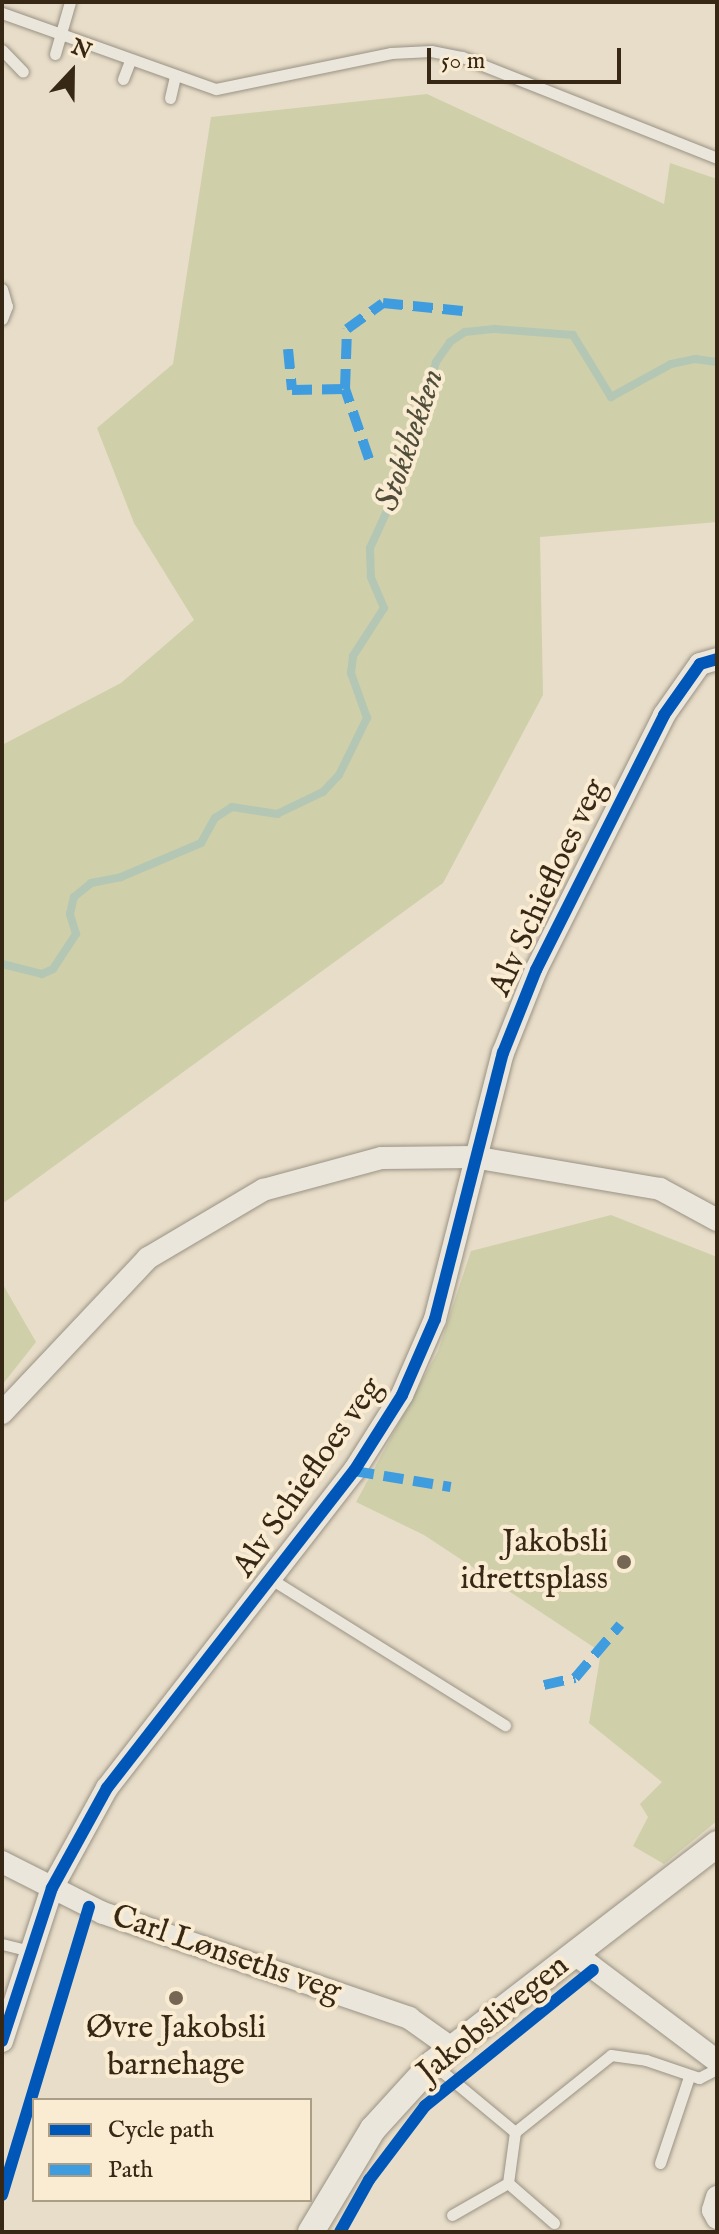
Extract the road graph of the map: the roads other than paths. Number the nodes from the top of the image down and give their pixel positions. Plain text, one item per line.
1 (70, 2) edge
2 (2, 13) edge
3 (62, 35) junction
4 (2, 50) edge
5 (55, 54) dead end
6 (130, 61) junction
7 (23, 72) dead end
8 (175, 77) junction
9 (123, 79) dead end
10 (170, 98) dead end
11 (717, 158) edge
12 (2, 289) edge
13 (2, 319) edge
14 (717, 659) edge
15 (473, 1157) junction
16 (717, 1220) edge
17 (2, 1413) edge
18 (271, 1579) junction
19 (505, 1725) dead end
20 (717, 1844) edge
21 (2, 1862) edge
22 (52, 1888) junction
23 (2, 1944) edge
24 (31, 1951) junction
25 (575, 1954) junction
26 (2, 2041) edge
27 (442, 2055) junction
28 (717, 2061) edge
29 (717, 2069) edge
30 (689, 2077) junction
31 (515, 2132) junction
32 (660, 2163) dead end
33 (508, 2183) junction
34 (717, 2197) edge
35 (452, 2215) dead end
36 (717, 2218) edge
37 (554, 2223) dead end
38 (311, 2232) edge

1 - 3 lane
2 - 3 lane
3 - 5 lane
3 - 6 lane
4 - 7 lane
6 - 8 lane
6 - 9 lane
8 - 10 lane
8 - 11 lane
12 - 13 lane
14 - 15 street, Alv Schiefloes veg
15 - 16 street
15 - 17 street
15 - 18 street, Alv Schiefloes veg
18 - 19 lane, Alv Schiefloes veg
18 - 22 street, Alv Schiefloes veg
20 - 25 street, Jakobslivegen
21 - 22 street, Carl Lønseths veg
22 - 24 street, Alv Schiefloes veg
22 - 27 street, Carl Lønseths veg
23 - 24 lane
24 - 26 street, Alv Schiefloes veg
25 - 27 street, Jakobslivegen
25 - 28 street
27 - 31 lane
27 - 38 street, Jakobslivegen
29 - 30 lane
30 - 31 lane
30 - 32 lane
31 - 33 lane
33 - 35 lane
33 - 37 lane
34 - 36 street

